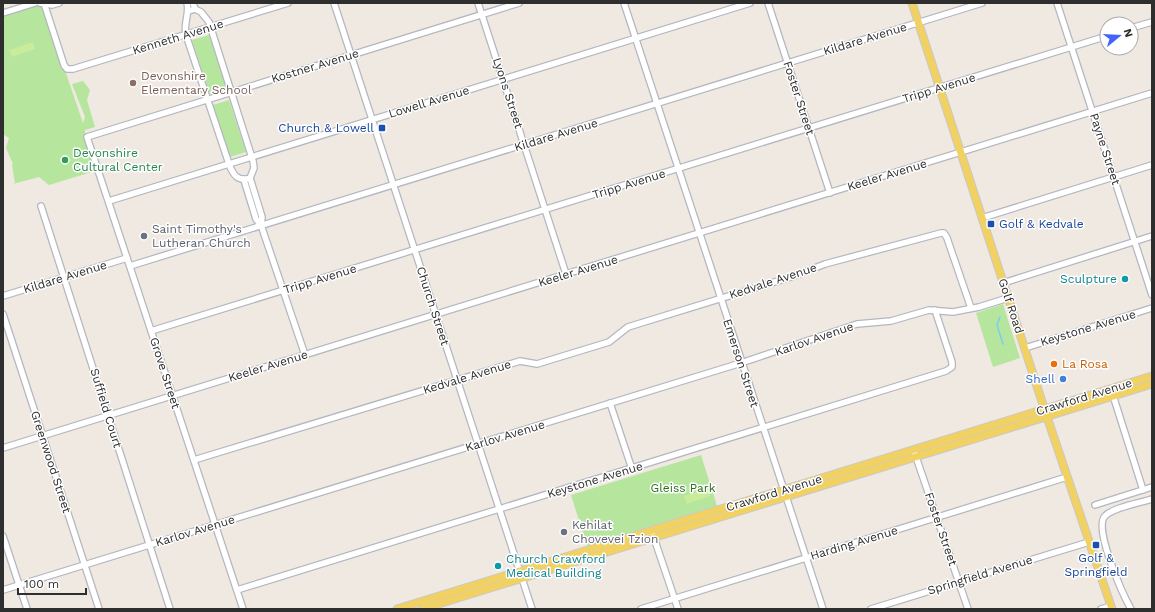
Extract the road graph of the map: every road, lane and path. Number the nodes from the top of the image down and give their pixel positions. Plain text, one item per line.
1 (35, 3) edge
2 (43, 3) edge
3 (60, 3) edge
4 (187, 3) edge
5 (193, 3) edge
6 (288, 3) edge
7 (334, 3) edge
8 (478, 3) edge
9 (519, 3) edge
10 (624, 3) edge
11 (750, 3) edge
12 (768, 3) edge
13 (912, 3) edge
14 (982, 3) edge
15 (1057, 3) edge
16 (192, 10) junction
17 (3, 13) edge
18 (482, 14) junction
19 (1152, 22) edge
20 (919, 23) junction
21 (1139, 26) edge
22 (210, 27) junction
23 (186, 34) junction
24 (635, 38) junction
25 (1099, 38) edge
26 (1071, 47) junction
27 (351, 55) junction
28 (788, 63) junction
29 (503, 80) junction
30 (940, 88) junction
31 (231, 92) junction
32 (1152, 93) edge
33 (208, 99) junction
34 (656, 104) junction
35 (1093, 112) junction
36 (372, 120) junction
37 (809, 128) junction
38 (87, 137) joint
39 (524, 145) junction
40 (961, 153) junction
41 (252, 157) junction
42 (229, 164) junction
43 (1152, 165) edge
44 (677, 169) junction
45 (1114, 177) junction
46 (250, 178) junction
47 (244, 180) junction
48 (393, 185) junction
49 (830, 193) junction
50 (108, 201) junction
51 (41, 206) dead end
52 (545, 210) junction
53 (982, 218) junction
54 (261, 225) junction
55 (699, 234) junction
56 (1152, 236) edge
57 (1135, 242) junction
58 (415, 250) junction
59 (127, 258) junction
60 (130, 266) junction
61 (566, 274) junction
62 (64, 278) junction
63 (1004, 283) junction
64 (283, 290) junction
65 (1152, 295) edge
66 (3, 296) edge
67 (720, 298) junction
68 (1008, 298) junction
69 (971, 308) junction
70 (1152, 308) edge
71 (936, 310) junction
72 (3, 314) edge
73 (436, 315) junction
74 (151, 331) junction
75 (1025, 348) junction
76 (305, 355) junction
77 (741, 363) junction
78 (1152, 376) edge
79 (457, 380) junction
80 (1152, 384) edge
81 (1112, 393) junction
82 (172, 395) junction
83 (610, 403) junction
84 (1045, 410) junction
85 (108, 415) junction
86 (1047, 417) junction
87 (762, 428) junction
88 (42, 436) junction
89 (478, 445) junction
90 (3, 448) edge
91 (915, 453) junction
92 (194, 460) junction
93 (632, 469) junction
94 (1068, 477) junction
95 (1152, 487) edge
96 (1143, 490) junction
97 (784, 494) junction
98 (1152, 499) edge
99 (1095, 505) dead end
100 (500, 510) junction
101 (937, 517) junction
102 (215, 525) junction
103 (653, 534) junction
104 (3, 536) edge
105 (1090, 542) junction
106 (150, 545) junction
107 (805, 558) junction
108 (84, 565) junction
109 (521, 575) junction
110 (959, 582) junction
111 (19, 585) junction
112 (3, 590) edge
113 (237, 590) junction
114 (674, 599) junction
115 (1112, 607) edge
116 (27, 609) edge
117 (99, 609) edge
118 (170, 609) edge
119 (243, 609) edge
120 (396, 609) edge
121 (422, 609) edge
122 (532, 609) edge
123 (641, 609) edge
124 (678, 609) edge
125 (823, 609) edge
126 (871, 609) edge
127 (968, 609) edge
128 (1101, 609) edge
129 (1131, 609) edge

1 - 17 street
2 - 3 street
2 - 23 street, Kenneth Avenue
4 - 16 street
5 - 16 street
6 - 22 street, Kenneth Avenue
7 - 27 street, Church Street
8 - 18 street, Lyons Street
9 - 18 street, Kostner Avenue
10 - 24 street, Emerson Street
11 - 24 street, Lowell Avenue
12 - 28 street, Foster Street
13 - 20 main road, Golf Road
14 - 20 street, Kildare Avenue
15 - 26 street, Payne Street
16 - 22 street
16 - 23 street
18 - 27 street, Kostner Avenue
18 - 29 street, Lyons Street
19 - 21 street
20 - 28 street, Kildare Avenue
20 - 30 main road, Golf Road
22 - 23 street, Kenneth Avenue
22 - 31 street
23 - 33 street
24 - 29 street, Lowell Avenue
24 - 34 street, Emerson Street
25 - 26 street, Tripp Avenue
26 - 30 street, Tripp Avenue
26 - 35 street, Payne Street
27 - 31 street, Kostner Avenue
27 - 36 street, Church Street
28 - 34 street, Kildare Avenue
28 - 37 street, Foster Street
29 - 36 street, Lowell Avenue
29 - 39 street, Lyons Street
30 - 37 street, Tripp Avenue
30 - 40 main road, Golf Road
31 - 33 street, Kostner Avenue
31 - 41 street
32 - 35 street, Keeler Avenue
33 - 38 street, Kostner Avenue
33 - 42 street
34 - 39 street, Kildare Avenue
34 - 44 street, Emerson Street
35 - 40 street, Keeler Avenue
35 - 45 street, Payne Street
36 - 41 street, Lowell Avenue
36 - 48 street, Church Street
37 - 44 street, Tripp Avenue
37 - 49 street, Foster Street
38 - 50 street, Grove Street
39 - 48 street, Kildare Avenue
39 - 52 street, Lyons Street
40 - 49 street, Keeler Avenue
40 - 53 main road, Golf Road
41 - 42 street, Lowell Avenue
41 - 46 street
42 - 47 street
42 - 50 street, Lowell Avenue
43 - 45 street
44 - 52 street, Tripp Avenue
44 - 55 street, Emerson Street
45 - 53 street
45 - 57 street, Payne Street
46 - 47 street
46 - 54 street
47 - 54 street
48 - 54 street, Kildare Avenue
48 - 58 street, Church Street
49 - 55 street, Keeler Avenue
50 - 59 street, Grove Street
51 - 62 street, Suffield Court
52 - 58 street, Tripp Avenue
52 - 61 street, Lyons Street
53 - 63 main road, Golf Road
54 - 60 street, Kildare Avenue
54 - 64 street
55 - 61 street, Keeler Avenue
55 - 67 street, Emerson Street
56 - 57 street
57 - 63 street
57 - 65 street, Payne Street
58 - 64 street, Tripp Avenue
58 - 73 street, Church Street
59 - 60 street, Grove Street
59 - 62 street, Kildare Avenue
60 - 74 street, Grove Street
61 - 73 street, Keeler Avenue
62 - 66 street, Kildare Avenue
62 - 85 street, Suffield Court
63 - 68 main road, Golf Road
64 - 74 street, Tripp Avenue
64 - 76 street
67 - 69 street, Kedvale Avenue
67 - 77 street, Emerson Street
67 - 79 street, Kedvale Avenue
68 - 69 street, Karlov Avenue
68 - 75 main road, Golf Road
69 - 71 street, Karlov Avenue
70 - 75 street, Keystone Avenue
71 - 77 street, Karlov Avenue
71 - 87 street, Keystone Avenue
72 - 88 street, Greenwood Street
73 - 76 street, Keeler Avenue
73 - 79 street, Church Street
74 - 82 street, Grove Street
75 - 84 main road, Golf Road
76 - 82 street, Keeler Avenue
77 - 83 street, Karlov Avenue
77 - 87 street, Emerson Street
78 - 81 main road, Crawford Avenue
79 - 89 street, Church Street
79 - 92 street, Kedvale Avenue
80 - 81 main road, Crawford Avenue
81 - 84 main road, Crawford Avenue
81 - 86 main road, Crawford Avenue
81 - 96 street
82 - 85 street, Keeler Avenue
82 - 92 street, Grove Street
83 - 89 street, Karlov Avenue
83 - 93 street
84 - 86 main road, Golf Road
84 - 91 main road, Crawford Avenue
85 - 88 street, Keeler Avenue
85 - 106 street, Suffield Court
86 - 91 main road, Crawford Avenue
86 - 94 main road, Golf Road
87 - 93 street, Keystone Avenue
87 - 97 street, Emerson Street
88 - 90 street, Keeler Avenue
88 - 108 street, Greenwood Street
89 - 100 street, Church Street
89 - 102 street, Karlov Avenue
91 - 97 main road, Crawford Avenue
91 - 101 street, Foster Street
92 - 102 street, Grove Street
93 - 100 street, Keystone Avenue
94 - 101 street, Harding Avenue
94 - 105 main road, Golf Road
95 - 96 street
96 - 99 street
97 - 103 main road, Crawford Avenue
97 - 107 street, Emerson Street
98 - 129 street
100 - 109 street, Church Street
100 - 113 street, Keystone Avenue
101 - 107 street, Harding Avenue
101 - 110 street, Foster Street
102 - 106 street, Karlov Avenue
102 - 113 street, Grove Street
103 - 109 main road, Crawford Avenue
103 - 114 street
104 - 111 street
105 - 110 street, Springfield Avenue
105 - 115 main road, Golf Road
106 - 108 street, Karlov Avenue
106 - 118 street, Suffield Court
107 - 114 street, Harding Avenue
107 - 125 street, Emerson Street
108 - 111 street, Karlov Avenue
108 - 117 street, Greenwood Street
109 - 120 main road, Crawford Avenue
109 - 121 main road, Crawford Avenue
109 - 122 street, Church Street
110 - 126 street, Springfield Avenue
110 - 127 street, Foster Street
111 - 112 street, Karlov Avenue
111 - 116 street
113 - 119 street, Grove Street
114 - 123 street, Harding Avenue
114 - 124 street
115 - 128 street

